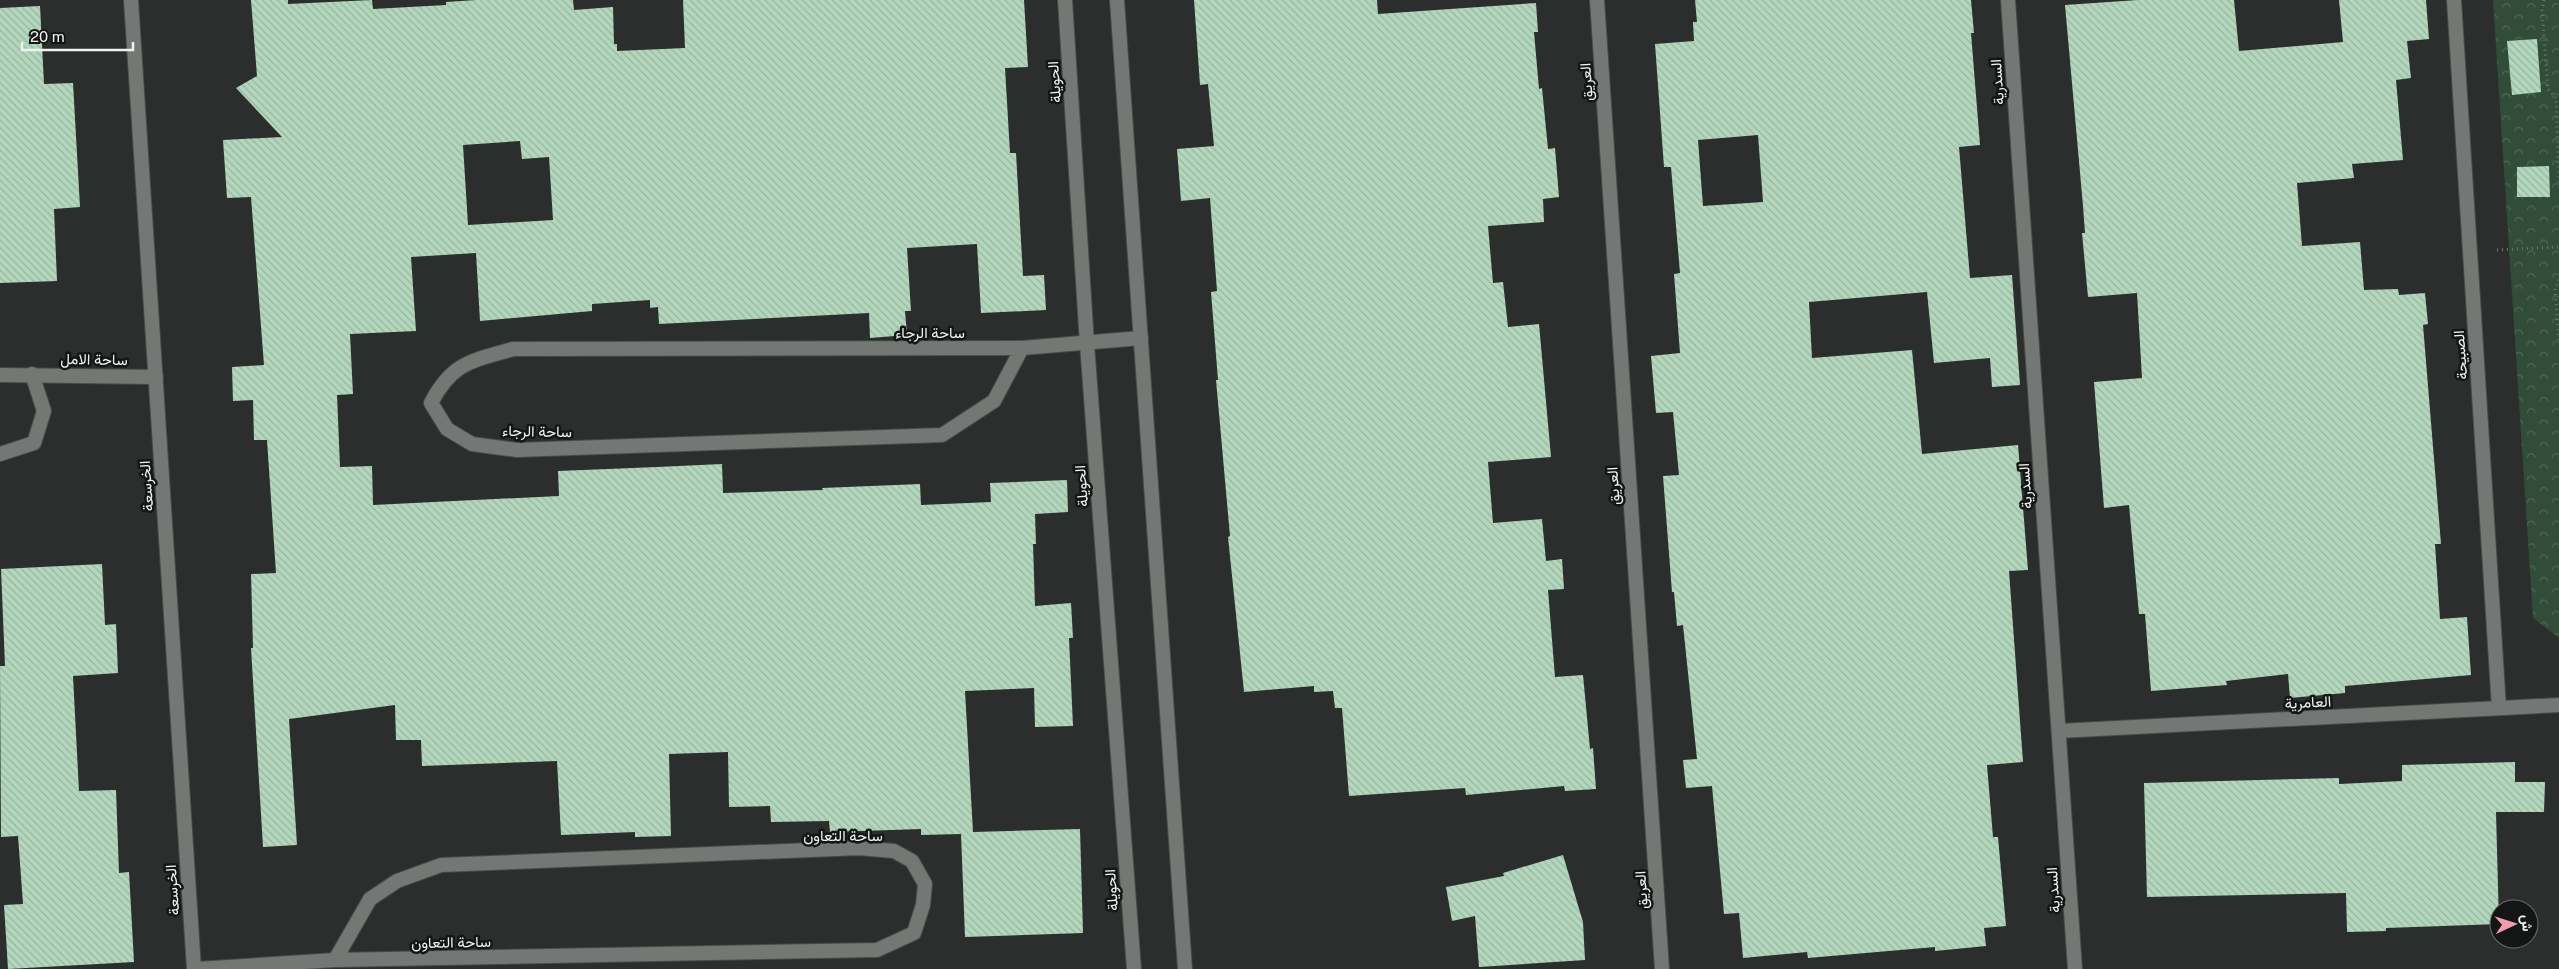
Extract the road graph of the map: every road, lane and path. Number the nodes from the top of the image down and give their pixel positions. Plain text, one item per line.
1 (131, 0) edge
2 (1065, 0) edge
3 (1117, 0) edge
4 (1597, 0) edge
5 (2008, 0) edge
6 (2454, 0) edge
7 (2544, 0) edge
8 (2557, 97) edge
9 (2559, 184) edge
10 (2559, 247) edge
11 (2470, 252) junction
12 (2559, 280) edge
13 (1141, 338) junction
14 (2559, 343) edge
15 (1087, 344) junction
16 (1022, 348) junction
17 (32, 374) junction
18 (0, 375) edge
19 (156, 376) junction
20 (0, 454) edge
21 (2559, 705) edge
22 (2499, 708) junction
23 (2059, 730) junction
24 (335, 960) junction
25 (195, 969) edge
26 (1134, 969) edge
27 (1185, 969) edge
28 (1662, 969) edge
29 (2075, 969) edge

1 - 19 street, الخرسعة
2 - 15 street, الحويلة
3 - 13 street
4 - 28 street, العريق
5 - 23 street, السدرية
6 - 11 street, الصبيحة
7 - 8 path
8 - 9 path
10 - 11 path
11 - 22 street, الصبيحة
12 - 14 path
13 - 15 street, ساحة الرجاء
13 - 27 street
15 - 16 street, ساحة الرجاء
15 - 26 street, الحويلة
16 - 16 street, ساحة الرجاء
17 - 18 street, ساحة الامل
17 - 19 street, ساحة الامل
17 - 20 street
19 - 25 street, الخرسعة
21 - 22 street, العامرية
22 - 23 street, العامرية
23 - 29 street, السدرية
24 - 24 street, ساحة التعاون
24 - 25 street, ساحة التعاون

